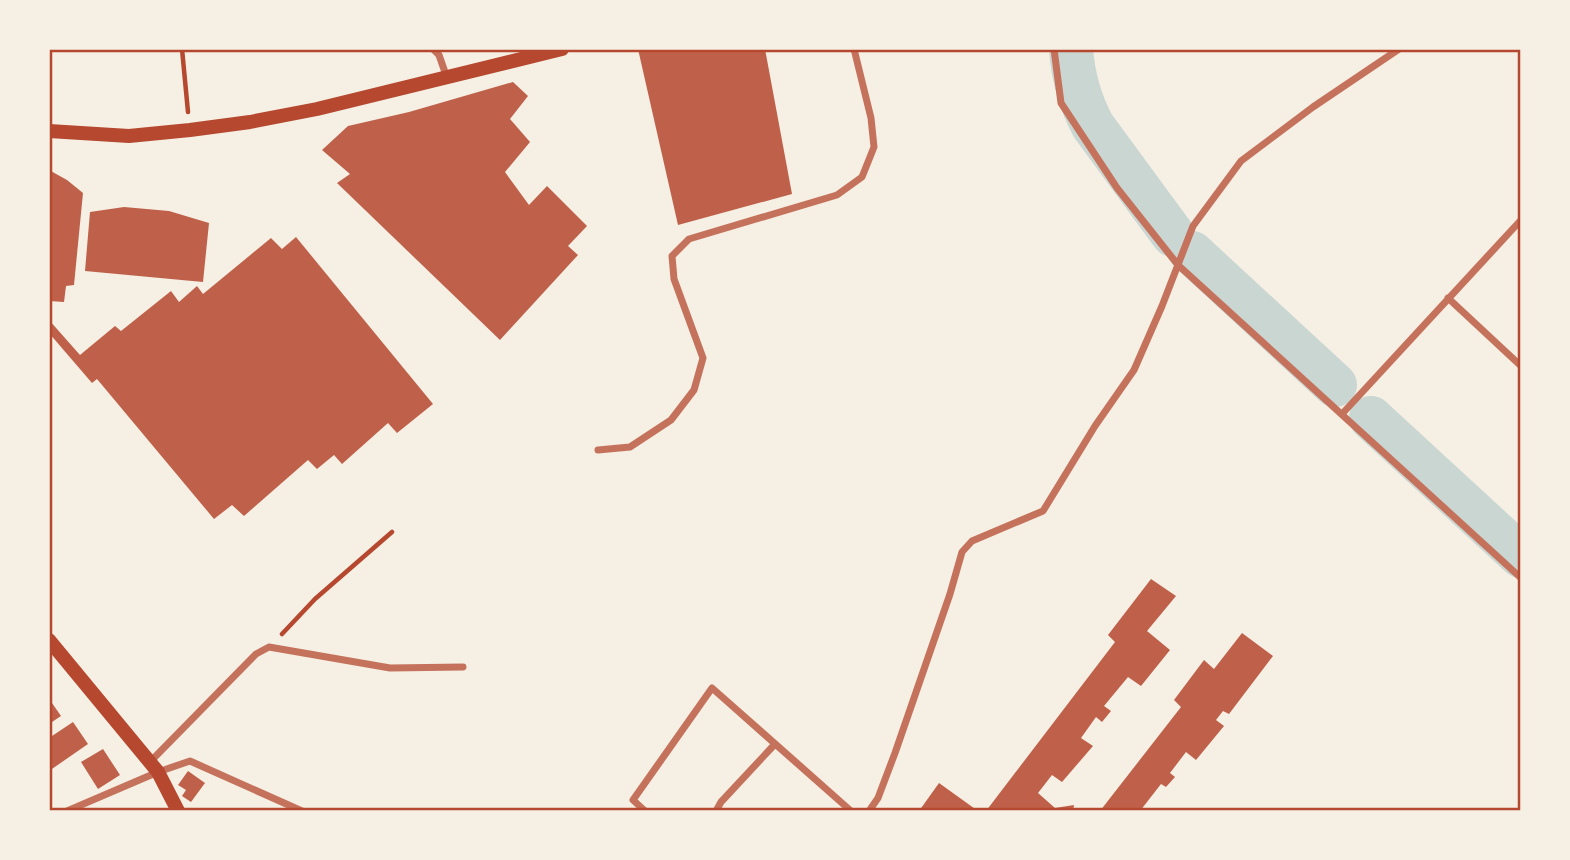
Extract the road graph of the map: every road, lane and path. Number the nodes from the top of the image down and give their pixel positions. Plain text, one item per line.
1 (182, 49) edge
2 (433, 49) edge
3 (562, 49) edge
4 (854, 49) edge
5 (1054, 49) edge
6 (1399, 49) edge
7 (447, 78) junction
8 (190, 130) junction
9 (49, 131) edge
10 (1521, 220) edge
11 (1178, 265) junction
12 (1448, 298) junction
13 (1521, 366) edge
14 (1342, 414) junction
15 (598, 450) dead end
16 (392, 532) dead end
17 (1521, 578) edge
18 (49, 640) edge
19 (269, 647) junction
20 (463, 667) dead end
21 (775, 744) junction
22 (154, 768) junction
23 (67, 811) edge
24 (178, 811) edge
25 (302, 811) edge
26 (645, 811) edge
27 (716, 811) edge
28 (851, 811) edge
29 (869, 811) edge

1 - 8 path
2 - 7 street
3 - 7 main road
4 - 15 street
5 - 11 street
6 - 11 street
7 - 8 main road
8 - 9 main road
10 - 12 street
11 - 14 street
11 - 29 street
12 - 13 street
12 - 14 street
14 - 17 street
16 - 19 path
18 - 22 main road
19 - 20 street
19 - 22 street
21 - 26 street
21 - 27 street
21 - 28 street
22 - 23 street
22 - 24 main road
22 - 25 street

